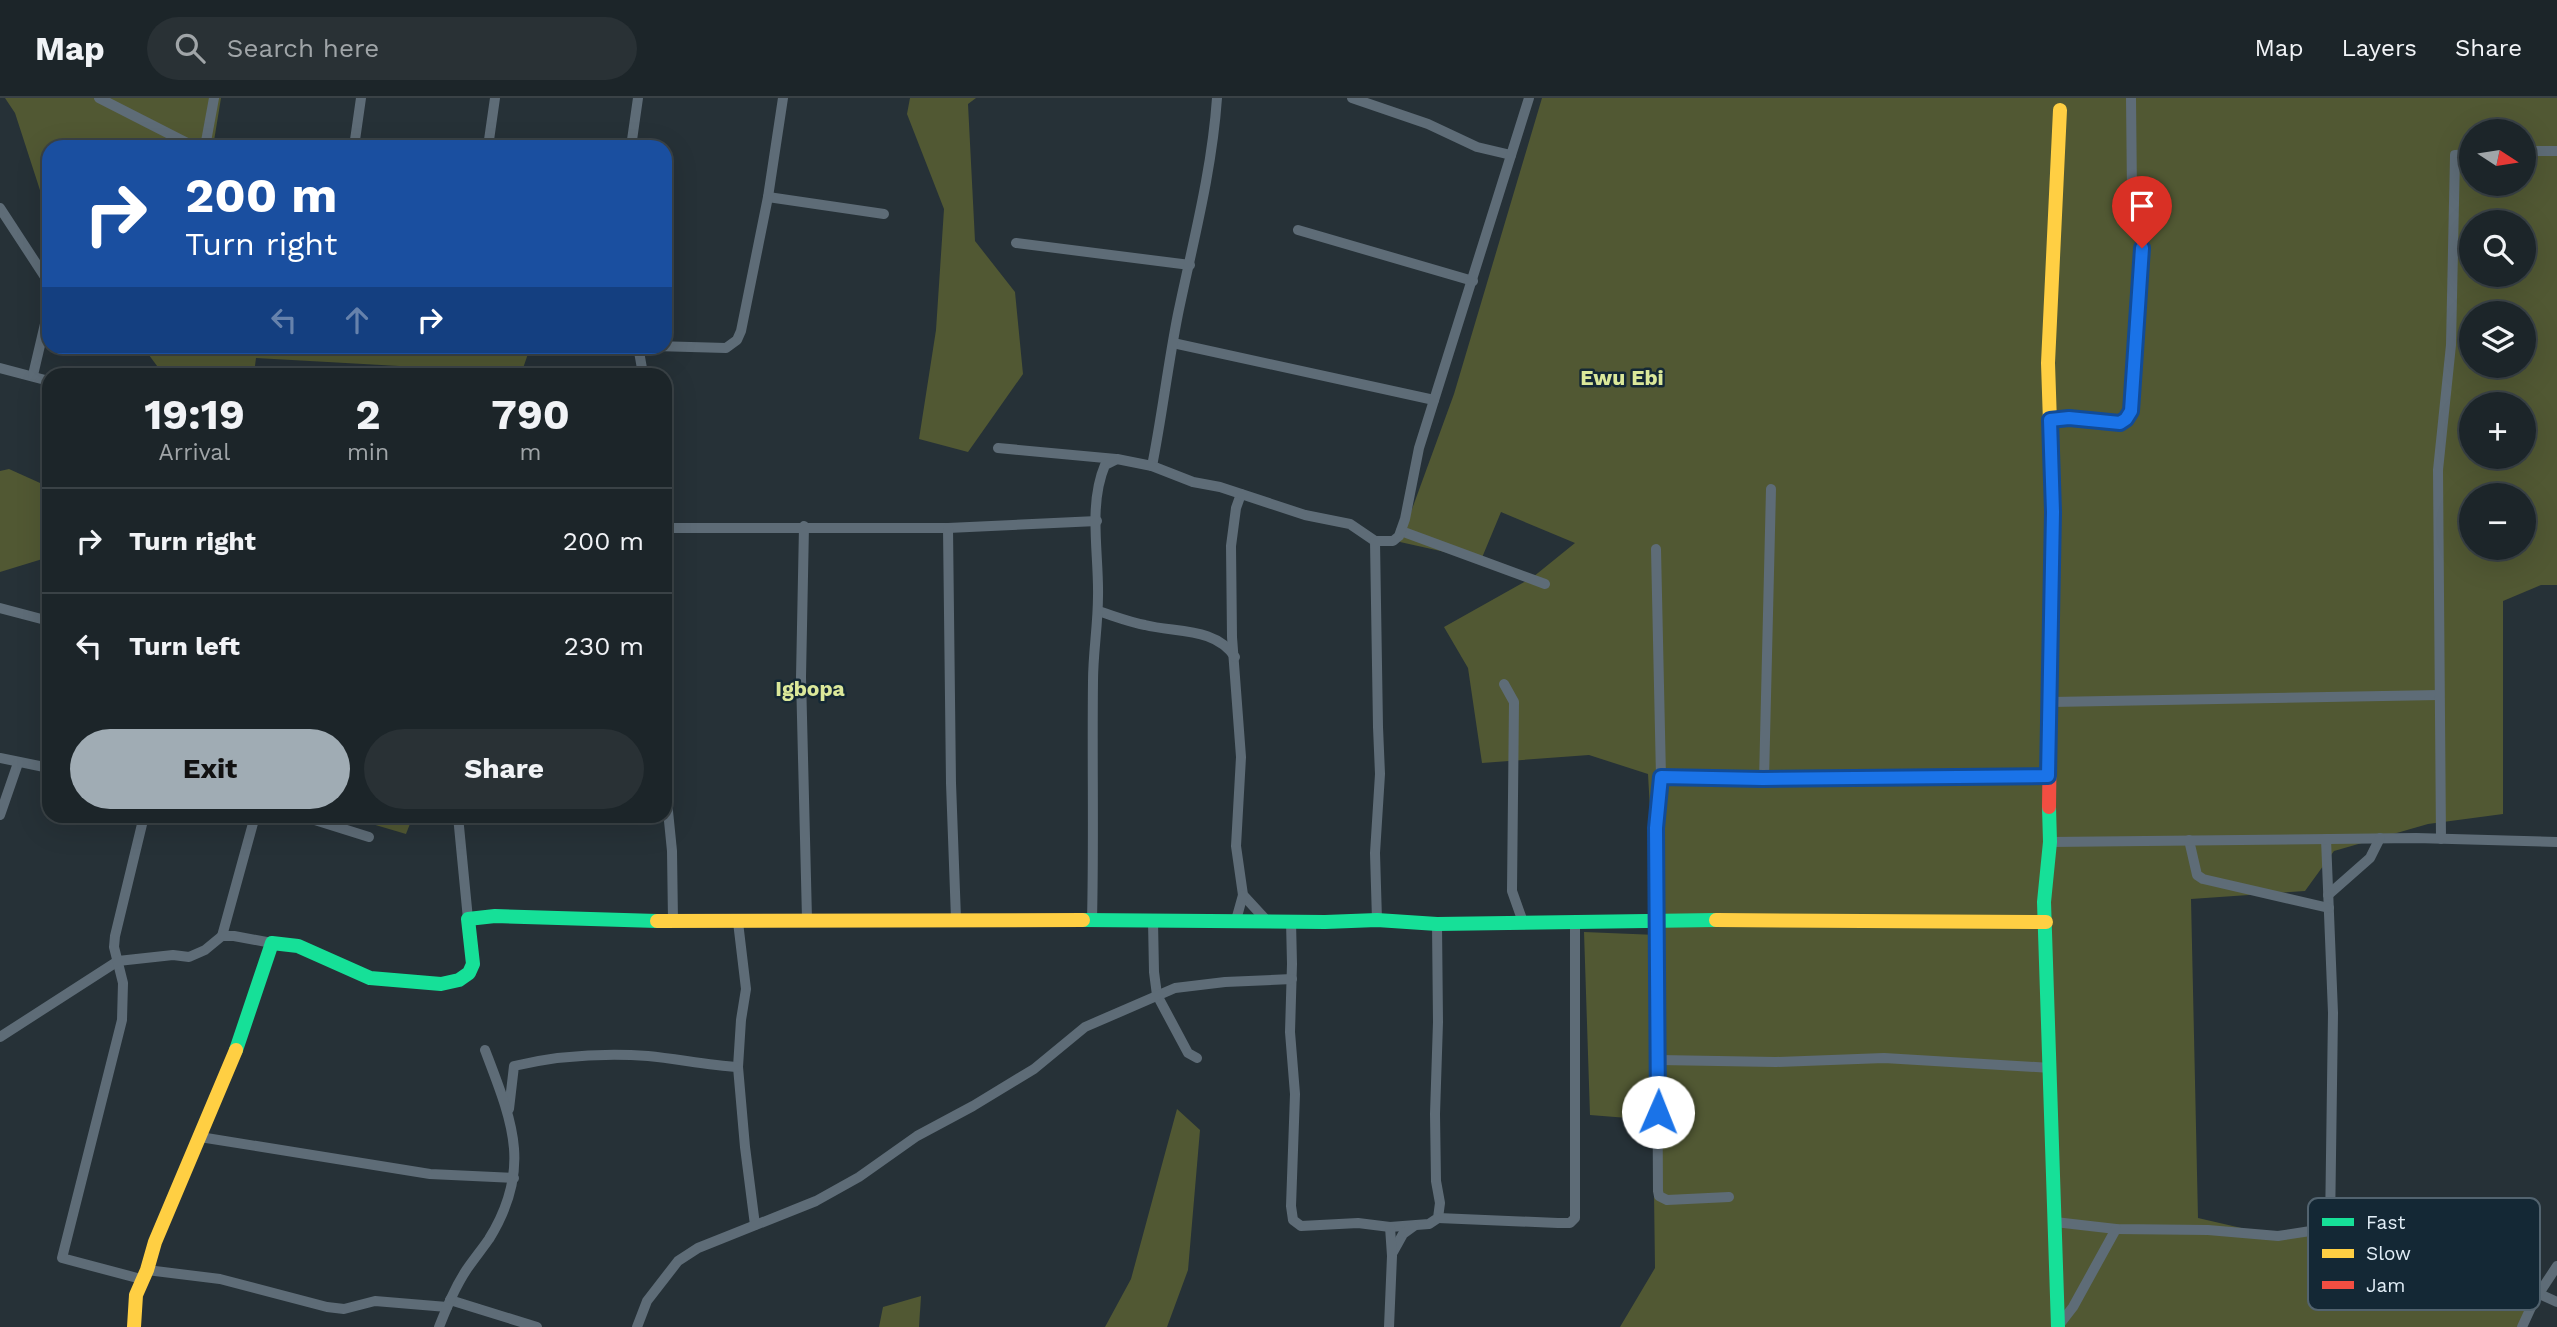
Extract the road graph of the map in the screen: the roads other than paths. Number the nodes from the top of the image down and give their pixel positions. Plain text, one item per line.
1 (99, 98) edge
2 (214, 98) edge
3 (361, 98) edge
4 (495, 98) edge
5 (638, 98) edge
6 (783, 98) edge
7 (1217, 98) edge
8 (1352, 98) edge
9 (1529, 98) edge
10 (2132, 98) edge
11 (2060, 110) dead end
12 (181, 140) edge
13 (206, 140) edge
14 (355, 140) edge
15 (489, 140) edge
16 (632, 140) edge
17 (2536, 151) edge
18 (2557, 151) edge
19 (1511, 155) junction
20 (2459, 155) edge
21 (768, 197) junction
22 (0, 208) edge
23 (884, 214) dead end
24 (1298, 230) dead end
25 (1016, 243) dead end
26 (1190, 265) junction
27 (42, 271) edge
28 (1473, 281) junction
29 (42, 337) edge
30 (1173, 344) junction
31 (672, 346) edge
32 (0, 368) edge
33 (33, 376) junction
34 (42, 379) edge
35 (1434, 400) junction
36 (2050, 420) junction
37 (998, 448) dead end
38 (1117, 459) junction
39 (1152, 466) junction
40 (1771, 489) dead end
41 (1241, 494) junction
42 (1097, 521) junction
43 (804, 526) junction
44 (672, 528) edge
45 (948, 528) junction
46 (1401, 531) junction
47 (1375, 541) junction
48 (1656, 549) dead end
49 (1545, 584) dead end
50 (0, 608) edge
51 (1098, 611) junction
52 (42, 619) edge
53 (1235, 657) junction
54 (1504, 684) dead end
55 (2439, 695) junction
56 (2051, 702) junction
57 (0, 758) edge
58 (18, 763) junction
59 (42, 767) edge
60 (2048, 776) junction
61 (1661, 777) junction
62 (1763, 779) junction
63 (0, 815) edge
64 (142, 823) edge
65 (253, 823) edge
66 (325, 823) edge
67 (459, 823) edge
68 (669, 823) edge
69 (369, 836) dead end
70 (2380, 838) junction
71 (2326, 839) junction
72 (2441, 839) junction
73 (2189, 840) junction
74 (2050, 842) junction
75 (2557, 842) edge
76 (1243, 895) junction
77 (2329, 895) junction
78 (2329, 908) junction
79 (468, 919) junction
80 (807, 919) junction
81 (956, 919) junction
82 (1092, 920) junction
83 (1236, 920) junction
84 (1377, 920) junction
85 (1658, 920) junction
86 (673, 921) junction
87 (1153, 921) junction
88 (1267, 921) junction
89 (1291, 921) junction
90 (1575, 921) junction
91 (738, 922) junction
92 (1523, 922) junction
93 (2046, 922) junction
94 (1437, 924) junction
95 (222, 936) junction
96 (272, 943) junction
97 (118, 961) junction
98 (1292, 979) junction
99 (1157, 995) junction
100 (0, 1037) edge
101 (485, 1050) dead end
102 (1197, 1058) dead end
103 (1659, 1060) junction
104 (738, 1067) junction
105 (2051, 1068) junction
106 (508, 1110) junction
107 (200, 1137) junction
108 (514, 1178) junction
109 (1729, 1197) dead end
110 (2330, 1198) edge
111 (1438, 1218) junction
112 (2055, 1222) junction
113 (755, 1225) junction
114 (1414, 1226) junction
115 (1390, 1227) junction
116 (2116, 1229) junction
117 (2308, 1231) edge
118 (1392, 1256) junction
119 (2557, 1266) edge
120 (144, 1274) junction
121 (2540, 1291) edge
122 (2058, 1295) junction
123 (2540, 1295) edge
124 (2079, 1296) junction
125 (2557, 1302) edge
126 (449, 1303) junction
127 (2530, 1310) edge
128 (2059, 1326) edge
129 (134, 1327) edge
130 (439, 1327) edge
131 (537, 1327) edge
132 (636, 1327) edge
133 (1389, 1327) edge
134 (2522, 1327) edge

1 - 12 street
2 - 13 street
3 - 14 street
4 - 15 street
5 - 16 street
6 - 21 street
7 - 26 street
8 - 19 street
9 - 19 street
10 - 36 street
11 - 36 street
17 - 18 street
19 - 28 street
20 - 55 street
21 - 23 street
21 - 31 street
22 - 27 street
24 - 28 street
25 - 26 street
26 - 30 street
28 - 35 street
29 - 33 street
30 - 35 street
30 - 39 street
32 - 33 street
33 - 34 street
35 - 46 street
36 - 56 street
37 - 38 street
38 - 39 street
38 - 42 street
39 - 41 street
40 - 62 street
41 - 47 street
41 - 53 street
42 - 45 street
42 - 51 street
43 - 44 street
43 - 45 street
43 - 80 street
45 - 81 street
46 - 47 street
46 - 49 street
47 - 84 street
48 - 61 street
50 - 52 street
51 - 53 street
51 - 82 street
53 - 76 street
54 - 92 street
55 - 56 street
55 - 72 street
56 - 60 street
57 - 58 street
58 - 59 street
58 - 63 street
60 - 62 street
60 - 74 street
61 - 62 street
61 - 85 street
64 - 97 street
65 - 95 street
66 - 69 street
67 - 79 street
68 - 86 street
70 - 71 street
70 - 72 street
70 - 77 street
71 - 73 street
71 - 77 street
72 - 75 street
73 - 74 street
73 - 78 street
74 - 93 street
76 - 83 street
76 - 88 street
77 - 78 street
78 - 110 street
79 - 86 street
79 - 96 street
80 - 81 street
80 - 91 street
81 - 82 street
82 - 87 street
83 - 87 street
83 - 88 street
84 - 89 street
84 - 94 street
85 - 90 street
85 - 93 street
85 - 103 street
86 - 91 street
87 - 99 street
88 - 89 street
89 - 98 street
90 - 92 street
90 - 111 street
91 - 104 street
92 - 94 street
93 - 105 street
94 - 111 street
95 - 96 street
95 - 97 street
96 - 107 street
97 - 100 street
97 - 120 street
98 - 99 street
98 - 115 street
99 - 102 street
99 - 113 street
101 - 106 street
103 - 105 street
103 - 109 street
104 - 106 street
104 - 113 street
105 - 112 street
106 - 108 street
107 - 108 street
107 - 120 street
108 - 126 street
111 - 114 street
112 - 116 street
112 - 122 street
113 - 132 street
114 - 115 street
114 - 118 street
115 - 118 street
116 - 117 street
116 - 124 street
118 - 133 street
119 - 121 street
120 - 126 street
120 - 129 street
122 - 124 street
122 - 128 street
123 - 125 street
124 - 128 street
126 - 130 street
126 - 131 street
127 - 134 street

